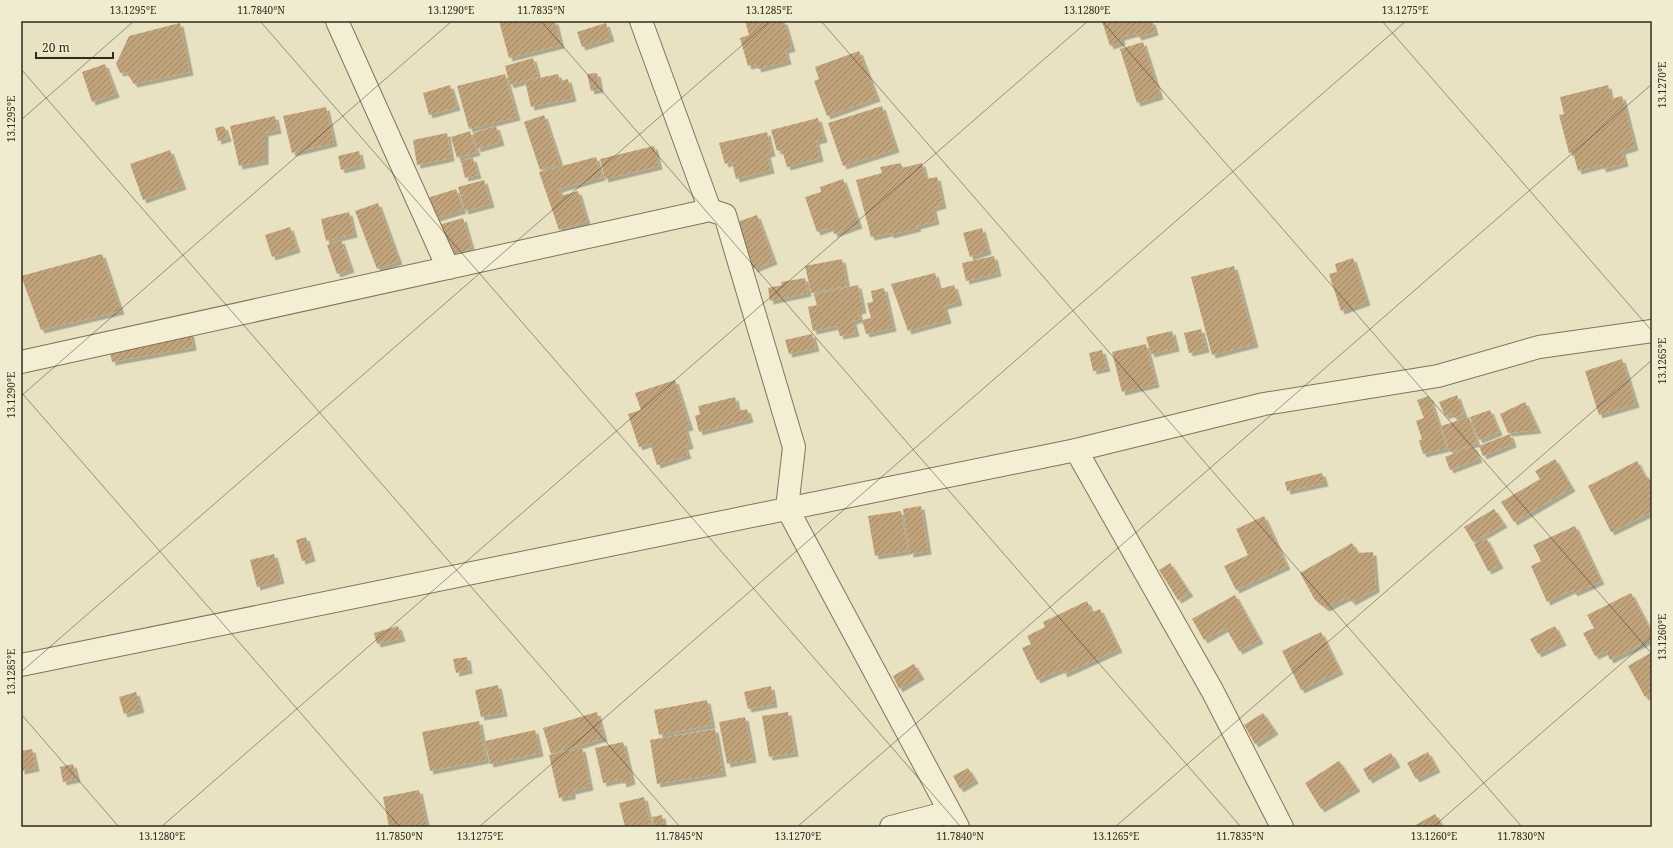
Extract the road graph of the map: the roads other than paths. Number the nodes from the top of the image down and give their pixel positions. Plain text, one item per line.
1 (337, 21) edge
2 (641, 21) edge
3 (710, 210) junction
4 (448, 268) junction
5 (1652, 330) edge
6 (21, 362) edge
7 (1076, 450) junction
8 (787, 508) junction
9 (21, 665) edge
10 (953, 820) edge
11 (891, 827) edge
12 (1282, 827) edge

1 - 4 street
2 - 3 street
3 - 4 street
3 - 8 street
4 - 6 street
5 - 7 street
7 - 8 street
7 - 12 street
8 - 9 street
8 - 10 street
10 - 11 street

